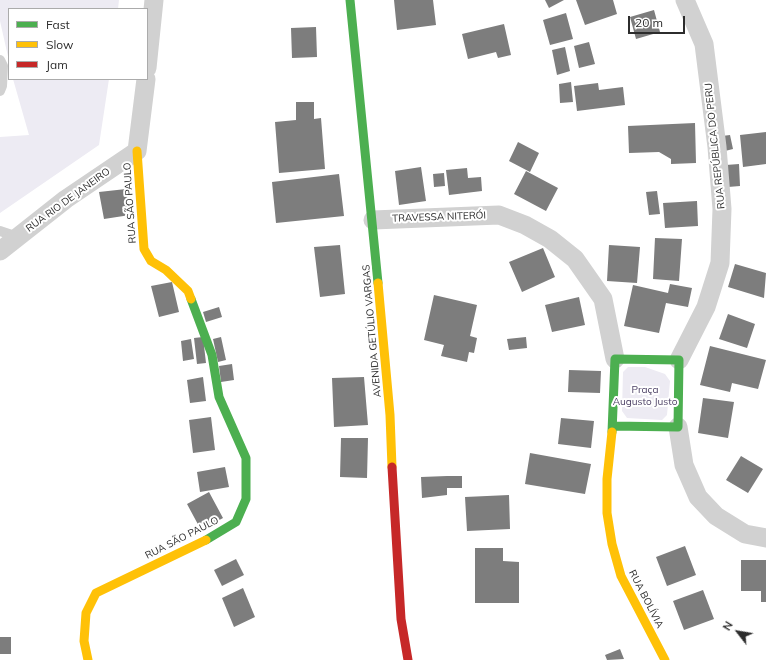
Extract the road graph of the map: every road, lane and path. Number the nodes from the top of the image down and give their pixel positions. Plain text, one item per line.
1 (154, 0) edge
2 (350, 0) edge
3 (685, 0) edge
4 (148, 58) edge
5 (0, 60) edge
6 (146, 80) edge
7 (0, 92) edge
8 (137, 151) junction
9 (373, 220) junction
10 (0, 231) edge
11 (18, 237) junction
12 (0, 251) edge
13 (615, 359) junction
14 (679, 360) junction
15 (613, 426) junction
16 (678, 427) junction
17 (766, 538) edge
18 (88, 660) edge
19 (408, 660) edge
20 (665, 660) edge

1 - 4 street
2 - 9 street, AVENIDA GETÚLIO VARGAS
3 - 14 street, RUA REPÚBLICA DO PERU
5 - 7 lane
6 - 8 street
8 - 11 street, RUA RIO DE JANEIRO
8 - 18 street, RUA SÃO PAULO
9 - 13 street, TRAVESSA NITERÓI
9 - 19 street, AVENIDA GETÚLIO VARGAS
10 - 11 lane
11 - 12 street, RUA RIO DE JANEIRO
13 - 14 street
13 - 15 street
14 - 16 street
15 - 16 street
15 - 20 street, RUA BOLÍVIA
16 - 17 street

